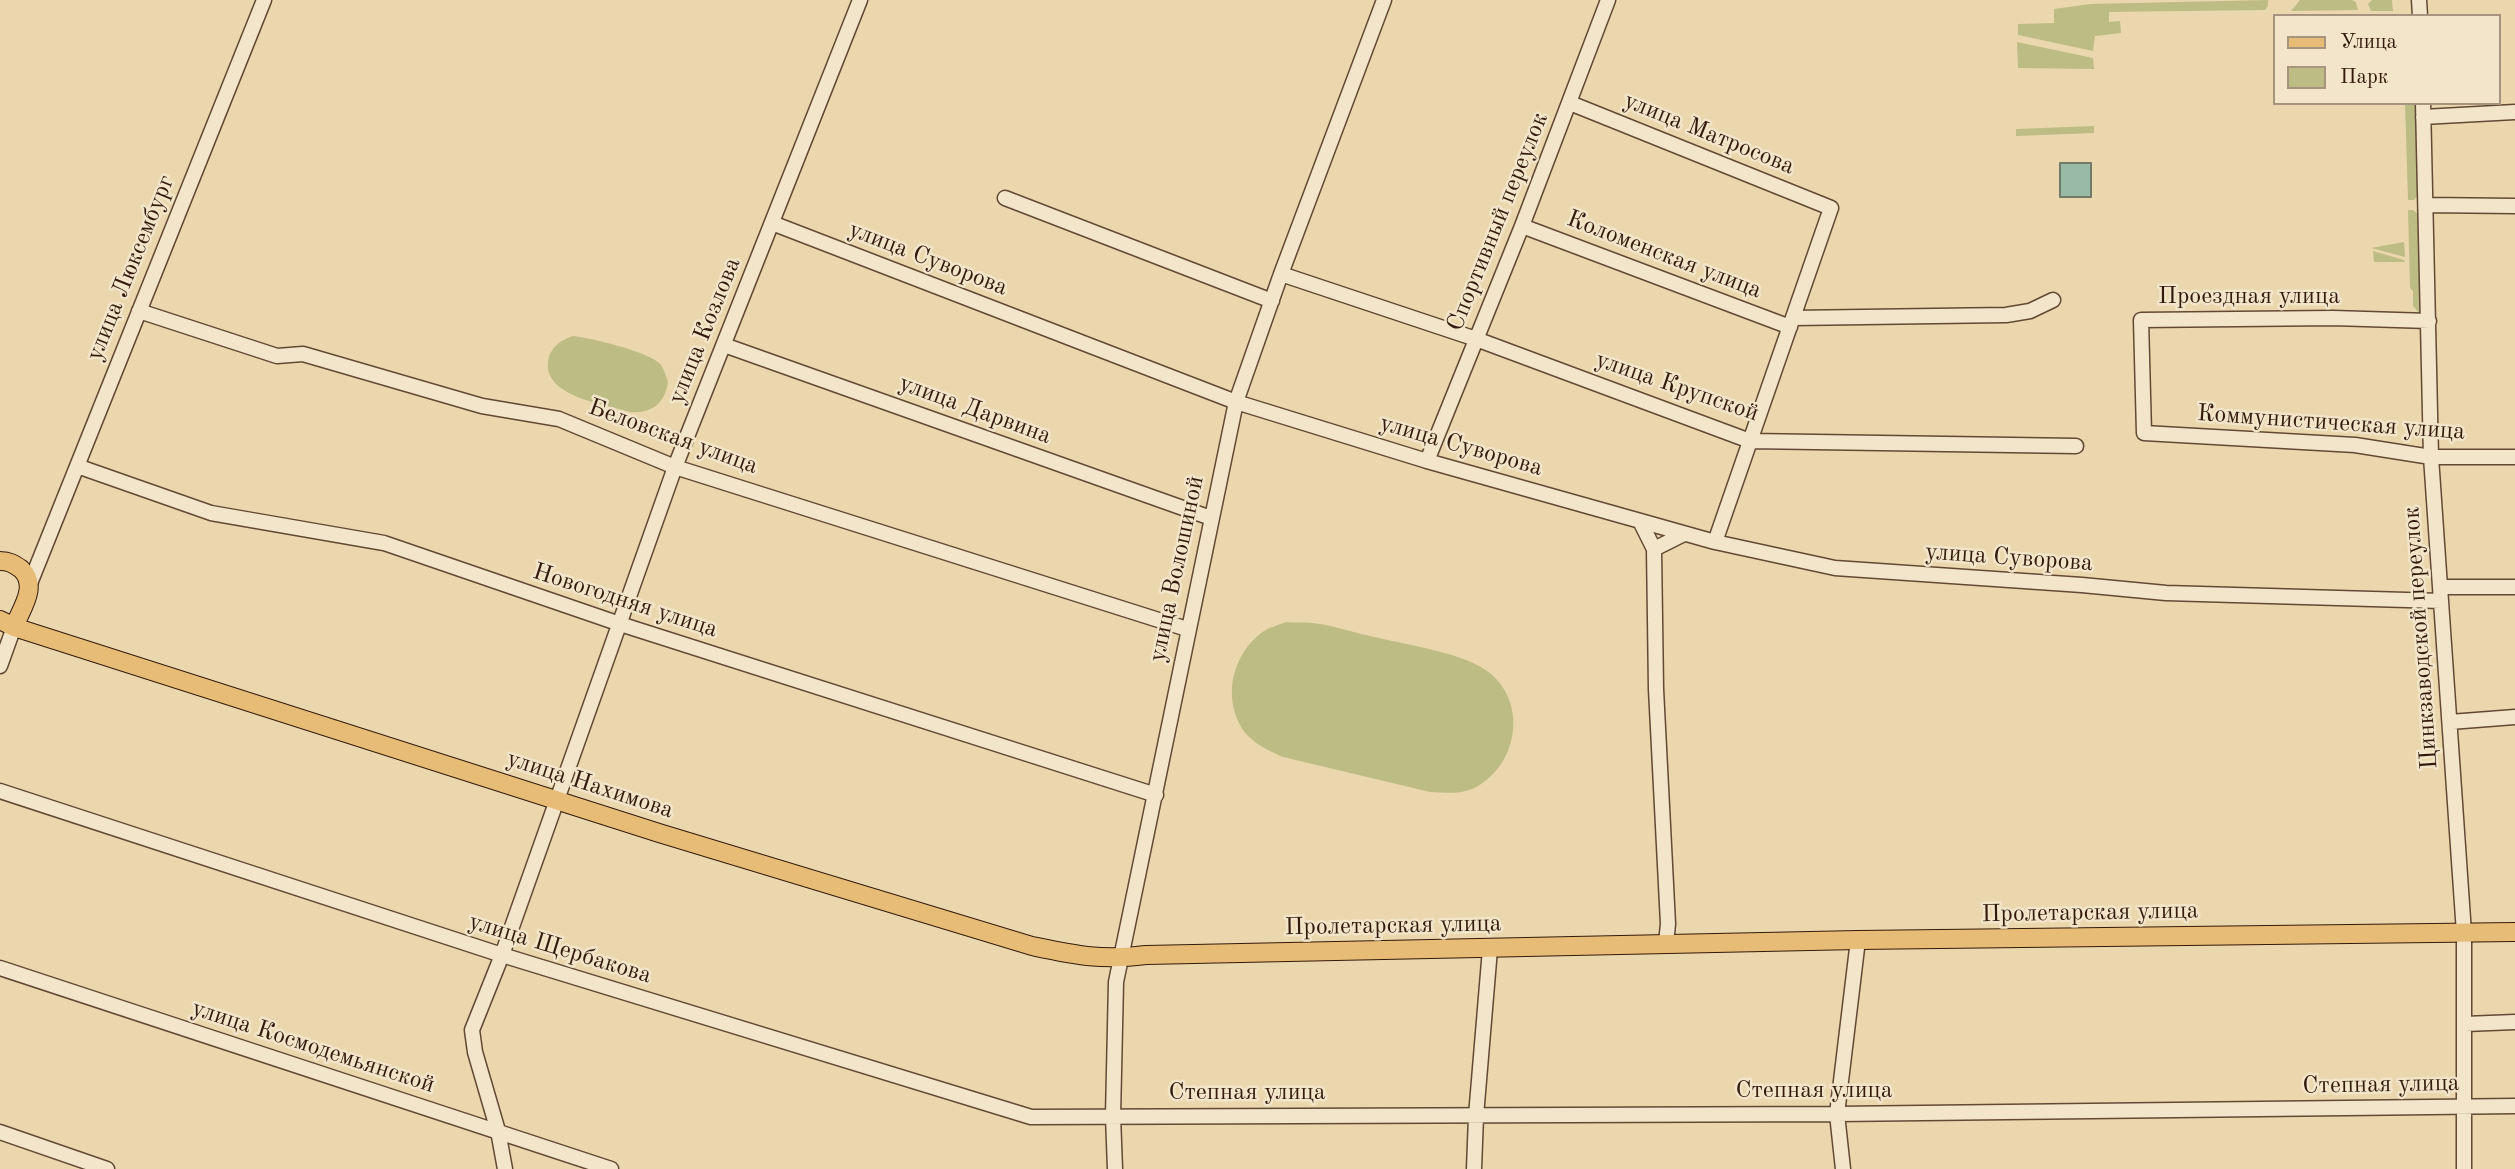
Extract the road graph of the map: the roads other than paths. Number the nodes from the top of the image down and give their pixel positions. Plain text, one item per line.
1 (264, 0) edge
2 (860, 0) edge
3 (1384, 0) edge
4 (1608, 0) edge
5 (1570, 103) junction
6 (2423, 110) edge
7 (2515, 111) edge
8 (1005, 198) dead end
9 (2426, 205) junction
10 (2515, 206) edge
11 (772, 223) junction
12 (1522, 226) junction
13 (1281, 274) junction
14 (2053, 300) dead end
15 (1272, 301) junction
16 (139, 311) junction
17 (2428, 321) junction
18 (1791, 323) junction
19 (1476, 339) junction
20 (724, 345) junction
21 (1236, 402) junction
22 (2144, 433) joint
23 (1750, 441) junction
24 (2076, 446) dead end
25 (2431, 457) junction
26 (2515, 457) edge
27 (1427, 461) junction
28 (76, 466) junction
29 (676, 467) junction
30 (1211, 518) junction
31 (1640, 521) junction
32 (1684, 534) junction
33 (1714, 542) junction
34 (1654, 549) junction
35 (43, 555) junction
36 (7, 562) edge
37 (29, 586) junction
38 (2515, 586) edge
39 (2441, 594) junction
40 (5, 621) edge
41 (620, 624) junction
42 (1187, 629) junction
43 (0, 666) edge
44 (2515, 716) edge
45 (2450, 722) junction
46 (0, 791) edge
47 (1156, 795) junction
48 (558, 800) junction
49 (2515, 932) edge
50 (2465, 933) junction
51 (1858, 940) junction
52 (1666, 943) junction
53 (1490, 948) junction
54 (502, 956) junction
55 (1121, 959) junction
56 (0, 968) edge
57 (2515, 1022) edge
58 (2465, 1024) junction
59 (2466, 1106) junction
60 (2515, 1106) edge
61 (1837, 1114) junction
62 (1113, 1116) junction
63 (1476, 1116) junction
64 (498, 1131) junction
65 (0, 1132) edge
66 (107, 1169) edge
67 (505, 1169) edge
68 (611, 1169) edge
69 (1115, 1169) edge
70 (1474, 1169) edge
71 (1843, 1169) edge
72 (2464, 1169) edge

1 - 16 street, улица Люксембург
2 - 11 street, улица Козлова
3 - 13 street, улица Волошиной
4 - 5 street, Спортивный переулок
5 - 12 street, Спортивный переулок
5 - 18 street, улица Матросова
6 - 7 street
6 - 9 street, Цинкзаводской переулок
8 - 15 street
9 - 10 street
9 - 17 street, Цинкзаводской переулок
11 - 20 street, улица Козлова
11 - 21 street, улица Суворова
12 - 18 street, Коломенская улица
12 - 19 street, Спортивный переулок
13 - 15 street, улица Волошиной
13 - 19 street, улица Крупской
14 - 18 street, Коломенская улица
15 - 21 street, улица Волошиной
16 - 28 street, улица Люксембург
16 - 29 street, Беловская улица
17 - 22 street, Проездная улица
17 - 25 street, Цинкзаводской переулок
18 - 23 street
19 - 23 street, улица Крупской
19 - 27 street, Спортивный переулок
20 - 29 street, улица Козлова
20 - 30 street, улица Дарвина
21 - 27 street, улица Суворова
21 - 30 street, улица Волошиной
22 - 25 street, Коммунистическая улица
23 - 24 street, улица Крупской
23 - 33 street
25 - 26 street, Коммунистическая улица
25 - 39 street, Цинкзаводской переулок
27 - 31 street, улица Суворова
28 - 35 street, улица Люксембург
28 - 41 street, Новогодняя улица
29 - 41 street, улица Козлова
29 - 42 street, Беловская улица
30 - 42 street, улица Волошиной
31 - 32 street, улица Суворова
31 - 34 street
32 - 33 street, улица Суворова
32 - 34 street
33 - 39 street, улица Суворова
34 - 52 street
35 - 36 street
35 - 37 street, улица Люксембург
36 - 37 main road
37 - 40 main road
38 - 39 street, улица Суворова
39 - 45 street, Цинкзаводской переулок
40 - 43 street
40 - 48 main road, улица Нахимова
41 - 47 street, Новогодняя улица
41 - 48 street, улица Козлова
42 - 47 street, улица Волошиной
44 - 45 street
45 - 50 street, Цинкзаводской переулок
46 - 54 street, улица Щербакова
47 - 55 street, улица Волошиной
48 - 54 street, улица Козлова
48 - 55 main road, улица Нахимова
49 - 50 main road, Пролетарская улица
50 - 51 main road, Пролетарская улица
50 - 58 street, Цинкзаводской переулок
51 - 52 main road, Пролетарская улица
51 - 61 street
52 - 53 main road, Пролетарская улица
53 - 55 main road, Пролетарская улица
53 - 63 street
54 - 62 street, улица Щербакова
54 - 64 street, улица Козлова
55 - 62 street, улица Волошиной
56 - 64 street, улица Космодемьянской
57 - 58 street
58 - 59 street, Цинкзаводской переулок
59 - 60 street, Степная улица
59 - 61 street, Степная улица
59 - 72 street, Цинкзаводской переулок
61 - 63 street, Степная улица
61 - 71 street
62 - 63 street, Степная улица
62 - 69 street, улица Волошиной
63 - 70 street
64 - 67 street, улица Козлова
64 - 68 street, улица Космодемьянской
65 - 66 street

